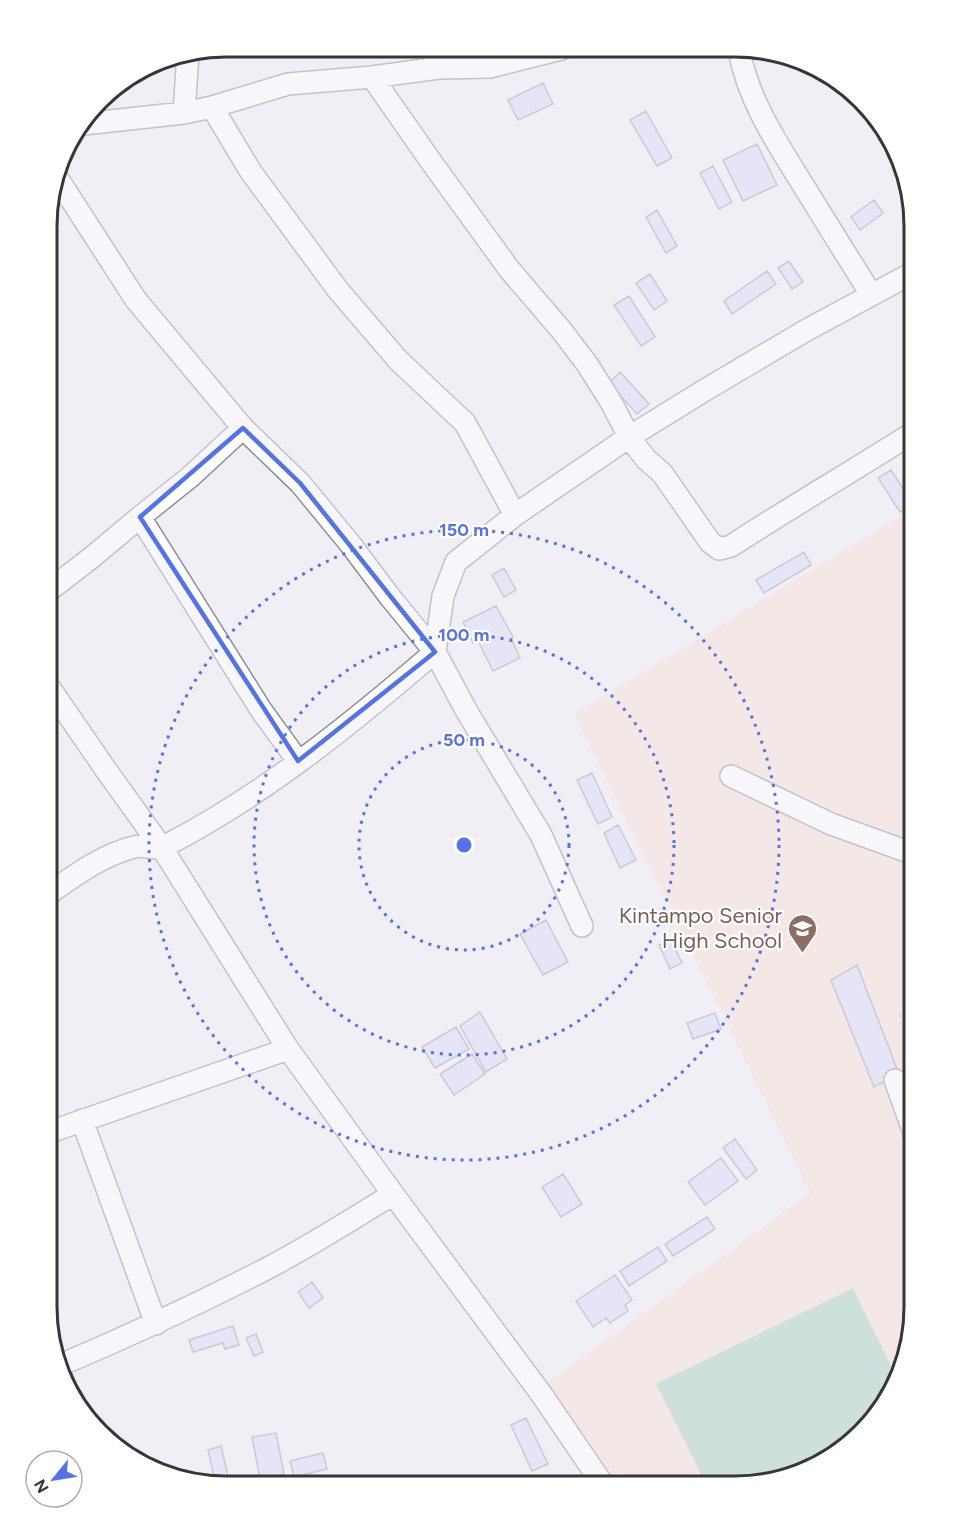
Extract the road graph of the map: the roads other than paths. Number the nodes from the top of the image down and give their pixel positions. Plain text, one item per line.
1 (435, 57) edge
2 (529, 57) edge
3 (740, 57) edge
4 (187, 62) edge
5 (439, 68) junction
6 (372, 77) junction
7 (212, 107) junction
8 (184, 113) junction
9 (93, 123) edge
10 (62, 186) edge
11 (904, 278) edge
12 (871, 294) junction
13 (243, 428) junction
14 (629, 437) junction
15 (904, 438) edge
16 (515, 515) junction
17 (140, 517) junction
18 (57, 584) edge
19 (435, 652) junction
20 (57, 698) edge
21 (298, 761) junction
22 (731, 776) dead end
23 (162, 848) junction
24 (904, 850) edge
25 (57, 888) edge
26 (582, 926) dead end
27 (288, 1049) junction
28 (895, 1080) dead end
29 (904, 1105) edge
30 (82, 1120) junction
31 (57, 1129) edge
32 (393, 1194) junction
33 (156, 1324) junction
34 (67, 1362) edge
35 (597, 1476) edge

1 - 5 street
2 - 5 street
3 - 12 street
4 - 8 street
5 - 6 street
6 - 7 street
6 - 14 street
7 - 8 street
7 - 16 street
8 - 9 street
10 - 13 street
11 - 12 street
12 - 14 street
13 - 17 street
13 - 19 street
14 - 15 street
14 - 16 street
16 - 19 street
17 - 18 street
17 - 21 street
19 - 21 street
19 - 26 street
20 - 23 street
21 - 23 street
22 - 24 street
23 - 25 street
23 - 27 street
27 - 30 street
27 - 32 street
28 - 29 street
30 - 31 street
30 - 33 street
32 - 33 street
32 - 35 street
33 - 34 street

